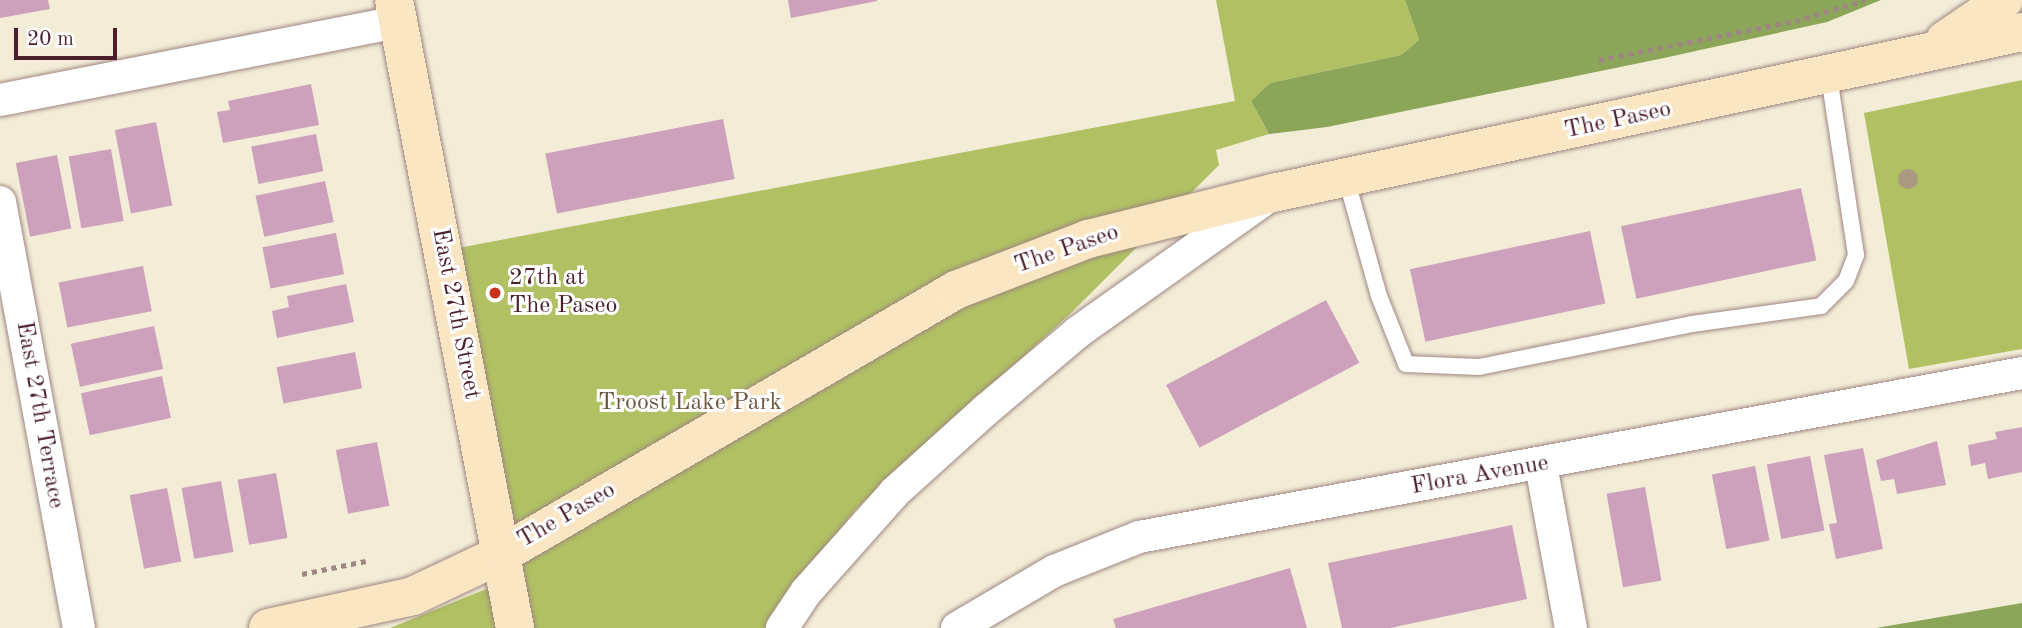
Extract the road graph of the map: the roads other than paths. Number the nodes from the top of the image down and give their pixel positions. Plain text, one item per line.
1 (2004, 0) edge
2 (396, 11) edge
3 (2022, 32) edge
4 (1932, 49) junction
5 (1829, 76) junction
6 (0, 100) edge
7 (1346, 178) junction
8 (1273, 193) junction
9 (0, 202) edge
10 (2022, 373) edge
11 (1541, 465) junction
12 (502, 554) junction
13 (79, 628) edge
14 (268, 628) edge
15 (515, 628) edge
16 (782, 628) edge
17 (957, 628) edge
18 (1571, 628) edge

1 - 4 main road, The Paseo
2 - 6 street
2 - 12 main road, East 27th Street
3 - 4 main road, The Paseo
4 - 5 main road, The Paseo
5 - 7 main road, The Paseo
5 - 7 lane
7 - 8 main road, The Paseo
8 - 12 main road, The Paseo
8 - 16 street
9 - 13 street, East 27th Terrace
10 - 11 street, Flora Avenue
11 - 17 street, Flora Avenue
11 - 18 street
12 - 14 main road, The Paseo
12 - 15 main road, East 27th Street

